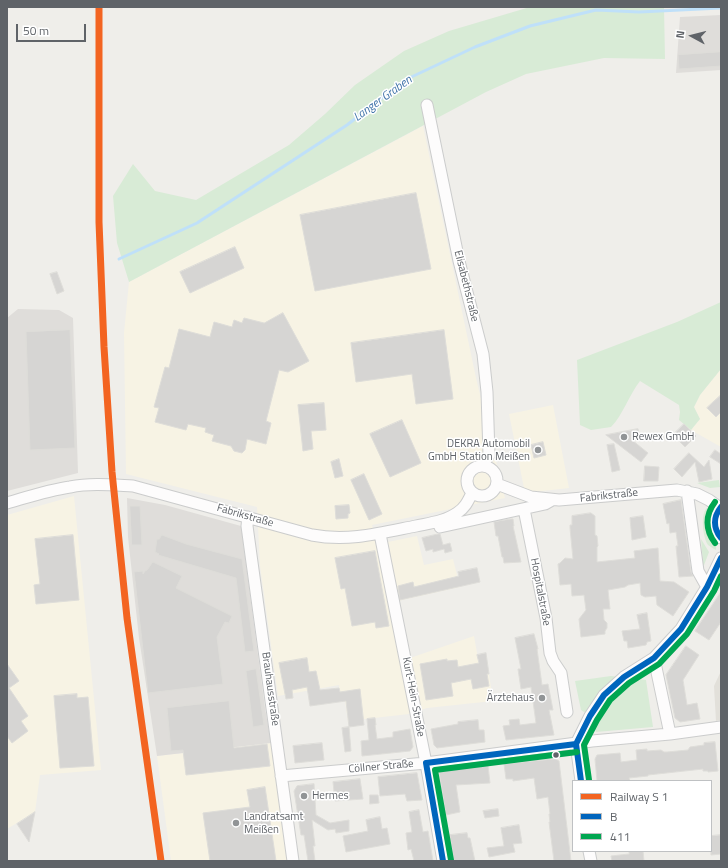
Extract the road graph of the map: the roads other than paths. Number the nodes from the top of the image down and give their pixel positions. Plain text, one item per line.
1 (427, 105) dead end
2 (482, 466) junction
3 (497, 484) junction
4 (687, 491) junction
5 (472, 493) junction
6 (553, 500) junction
7 (7, 504) edge
8 (720, 507) edge
9 (524, 508) junction
10 (248, 517) junction
11 (384, 533) junction
12 (721, 538) edge
13 (721, 558) edge
14 (708, 587) junction
15 (654, 658) junction
16 (567, 712) dead end
17 (721, 727) edge
18 (670, 734) junction
19 (576, 744) junction
20 (426, 763) junction
21 (282, 776) junction
22 (580, 780) edge
23 (293, 861) edge
24 (443, 861) edge

1 - 2 street, Elisabethstraße
2 - 3 street
2 - 5 street
3 - 5 street
3 - 6 street, Fabrikstraße
4 - 6 street, Fabrikstraße
4 - 8 street, Fabrikstraße
4 - 14 street
5 - 11 street, Fabrikstraße
6 - 9 street
7 - 10 street, Fabrikstraße
8 - 12 street
9 - 11 street
9 - 16 street, Hospitalstraße
10 - 11 street, Fabrikstraße
10 - 21 street, Brauhausstraße
11 - 20 street, Kurt-Hein-Straße
13 - 14 street
14 - 15 street
15 - 18 street
15 - 19 street
17 - 18 street
18 - 19 street, Cöllner Straße
19 - 20 street, Cöllner Straße
19 - 22 street
20 - 21 street, Cöllner Straße
20 - 24 street, Kurt-Hein-Straße
21 - 23 street, Brauhausstraße

